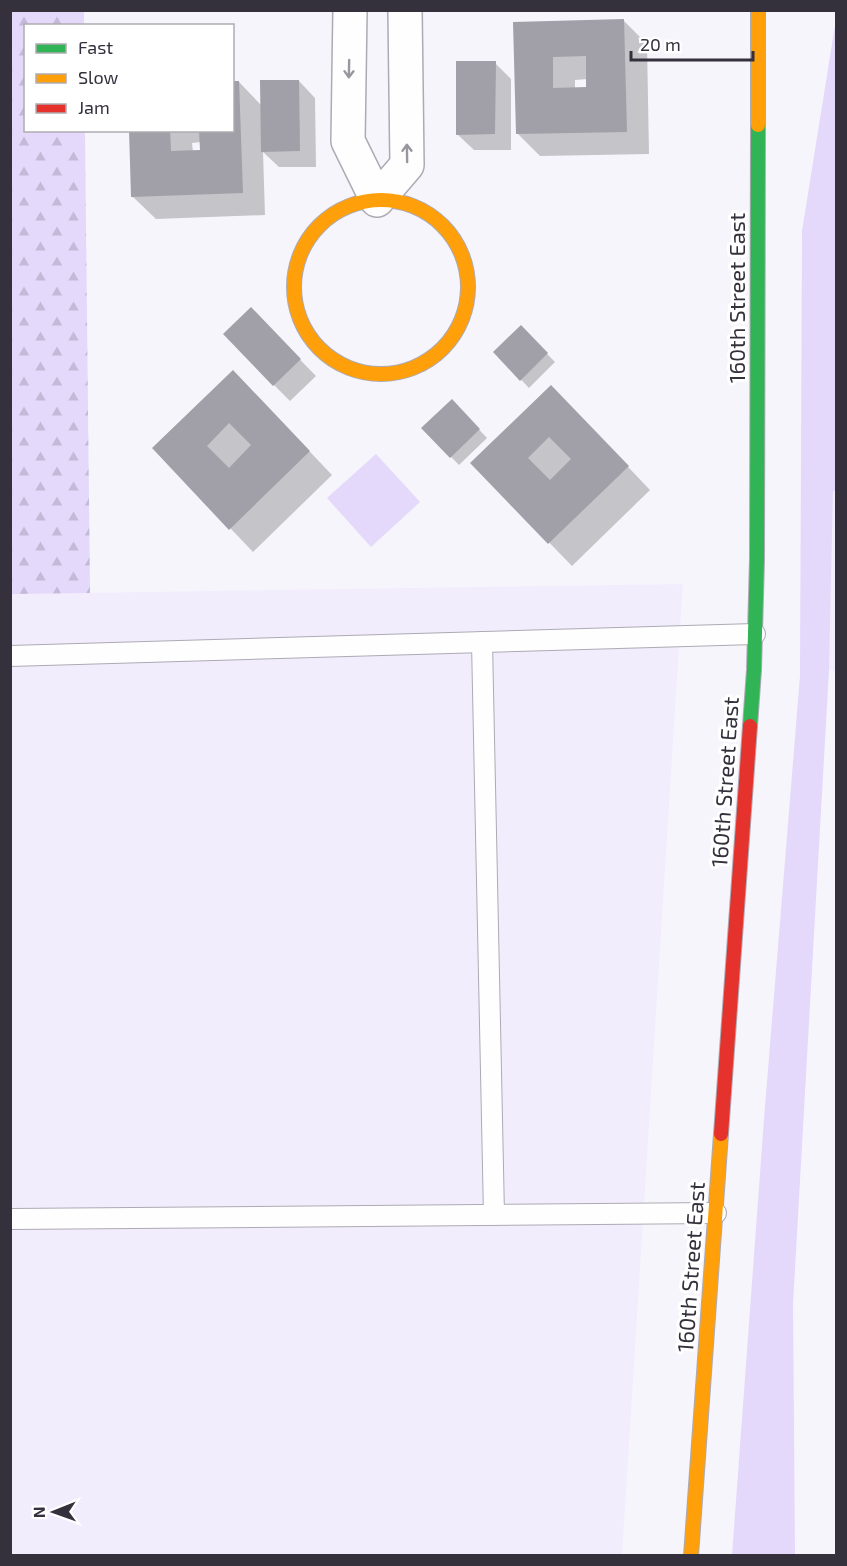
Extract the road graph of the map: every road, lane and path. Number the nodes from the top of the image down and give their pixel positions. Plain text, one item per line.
1 (350, 10) edge
2 (405, 10) edge
3 (758, 10) edge
4 (377, 200) junction
5 (755, 634) junction
6 (482, 642) junction
7 (10, 656) edge
8 (716, 1213) junction
9 (494, 1215) junction
10 (10, 1219) edge
11 (692, 1556) edge

1 -> 4 street
4 -> 2 street
3 - 5 street, 160th Street East
4 - 4 street
5 - 6 lane
5 - 8 street, 160th Street East
6 - 7 lane
6 - 9 lane
8 - 9 lane
8 - 11 street, 160th Street East
9 - 10 lane

